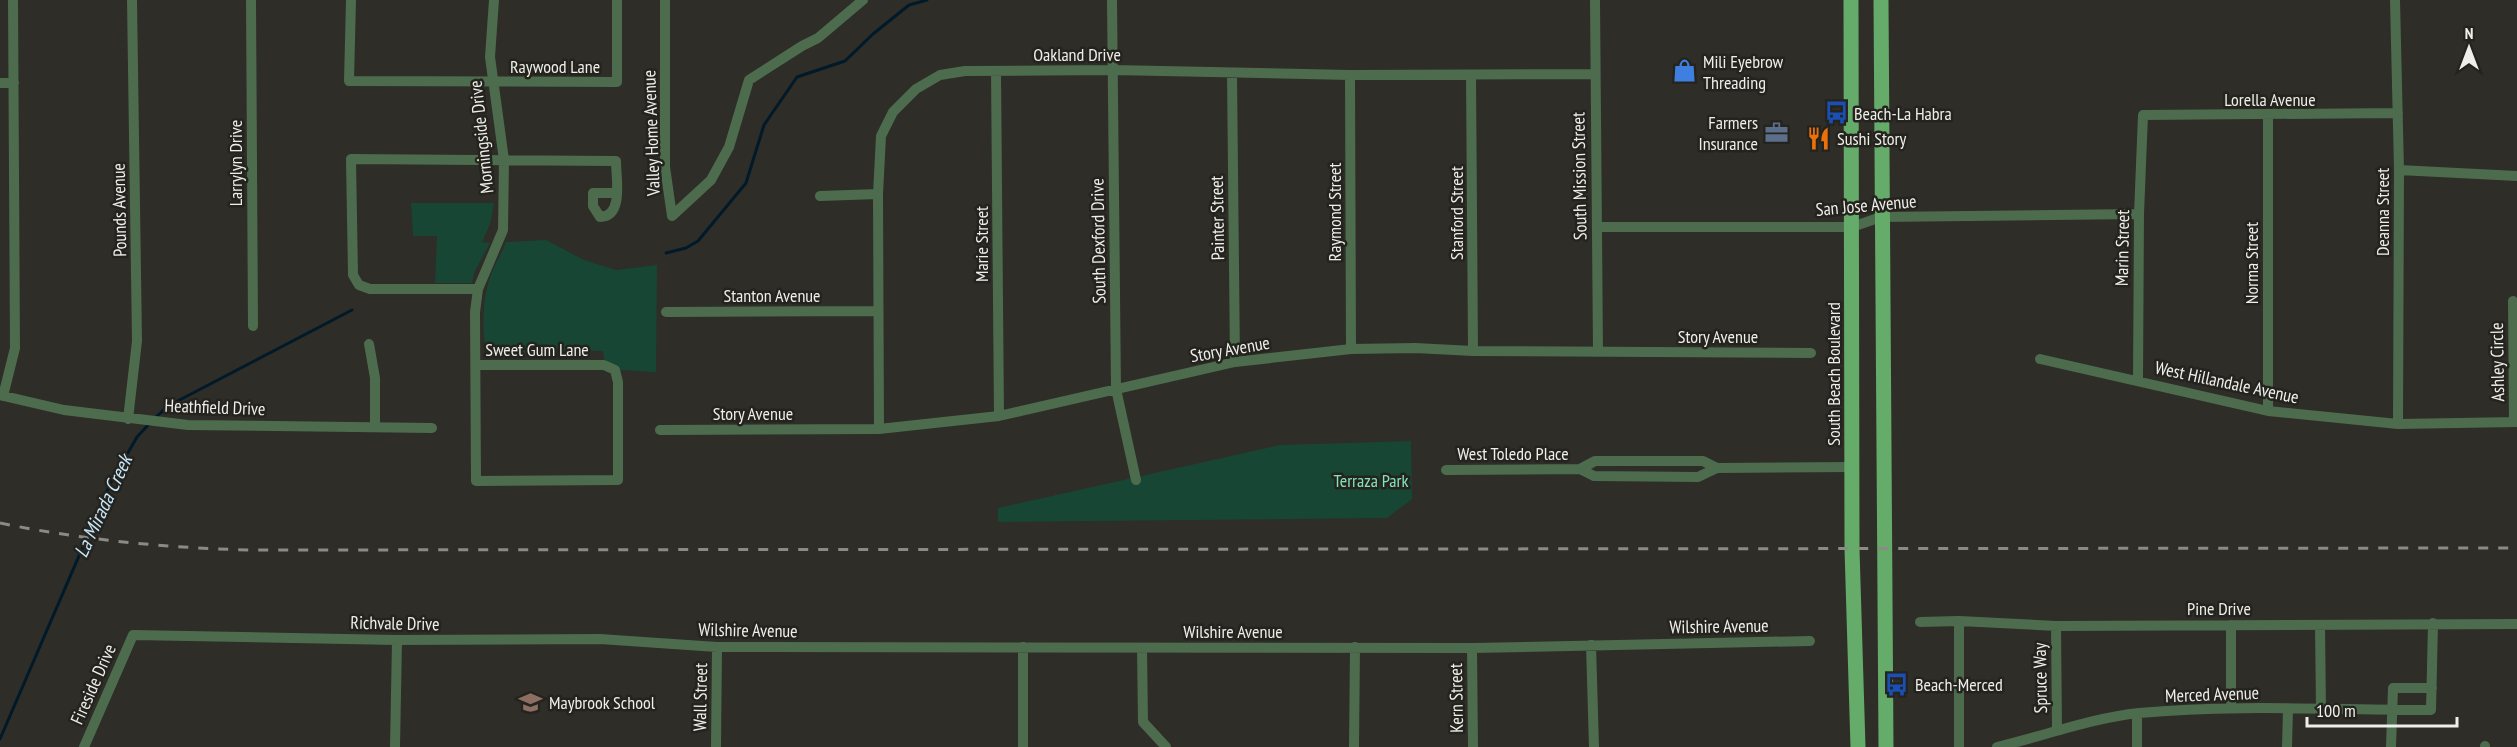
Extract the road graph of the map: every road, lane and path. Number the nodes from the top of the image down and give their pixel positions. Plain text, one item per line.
1 (14, 0) edge
2 (132, 0) edge
3 (251, 0) edge
4 (351, 0) edge
5 (494, 0) edge
6 (617, 0) edge
7 (664, 0) edge
8 (863, 0) edge
9 (1112, 0) edge
10 (1595, 0) edge
11 (1851, 0) edge
12 (1881, 0) edge
13 (2395, 0) edge
14 (1113, 70) junction
15 (996, 72) junction
16 (1232, 74) junction
17 (1594, 74) junction
18 (1350, 75) junction
19 (1471, 75) junction
20 (0, 83) edge
21 (14, 83) junction
22 (492, 83) junction
23 (2398, 113) junction
24 (2143, 115) joint
25 (2268, 116) junction
26 (504, 160) junction
27 (2399, 170) junction
28 (2517, 176) edge
29 (616, 193) dead end
30 (878, 194) junction
31 (820, 196) dead end
32 (2139, 214) junction
33 (1881, 217) junction
34 (1597, 227) junction
35 (1852, 227) junction
36 (477, 289) junction
37 (2513, 301) dead end
38 (878, 311) junction
39 (666, 312) dead end
40 (253, 326) dead end
41 (369, 344) dead end
42 (1351, 349) junction
43 (1473, 351) junction
44 (1598, 351) junction
45 (1811, 353) dead end
46 (2040, 358) dead end
47 (1235, 362) junction
48 (476, 365) junction
49 (2138, 380) junction
50 (1116, 389) junction
51 (2, 395) edge
52 (2268, 411) junction
53 (999, 416) junction
54 (133, 419) junction
55 (2516, 422) edge
56 (2398, 423) junction
57 (375, 427) junction
58 (432, 428) dead end
59 (879, 429) junction
60 (660, 430) dead end
61 (1853, 467) junction
62 (1446, 470) dead end
63 (1136, 480) dead end
64 (476, 481) joint
65 (1959, 621) junction
66 (1920, 622) dead end
67 (2433, 623) junction
68 (2231, 624) junction
69 (2517, 624) edge
70 (2320, 625) junction
71 (2056, 626) junction
72 (133, 634) joint
73 (397, 640) junction
74 (1810, 641) dead end
75 (657, 645) joint
76 (1592, 645) junction
77 (717, 647) junction
78 (1023, 647) junction
79 (1354, 647) junction
80 (1142, 648) junction
81 (1472, 648) junction
82 (2432, 688) junction
83 (2231, 708) junction
84 (2288, 709) junction
85 (2320, 710) junction
86 (2392, 710) junction
87 (2137, 714) junction
88 (2057, 730) junction
89 (2032, 743) edge
90 (84, 747) edge
91 (395, 747) edge
92 (716, 747) edge
93 (1023, 747) edge
94 (1166, 747) edge
95 (1354, 747) edge
96 (1473, 747) edge
97 (1593, 747) edge
98 (1858, 747) edge
99 (1886, 747) edge
100 (1959, 747) edge
101 (1997, 747) edge
102 (2137, 747) edge
103 (2287, 747) edge
104 (2391, 747) edge

1 - 21 street
2 - 54 street, Pounds Avenue
3 - 40 street, Larrylyn Drive
4 - 22 street, Raywood Lane
5 - 22 street, Morningside Drive
6 - 22 street, Raywood Lane
7 - 8 street, Valley Home Avenue
9 - 14 street, South Dexford Drive
10 - 17 street, South Mission Street
11 - 35 main road, South Beach Boulevard
12 - 33 main road
13 - 23 street, Deanna Street
14 - 15 street, Oakland Drive
14 - 16 street, Oakland Drive
14 - 50 street, South Dexford Drive
15 - 30 street, Oakland Drive
15 - 53 street, Marie Street
16 - 18 street, Oakland Drive
16 - 47 street, Painter Street
17 - 19 street, Oakland Drive
17 - 34 street, South Mission Street
18 - 19 street, Oakland Drive
18 - 42 street, Raymond Street
19 - 43 street, Stanford Street
20 - 21 street
21 - 51 street
22 - 26 street, Morningside Drive
23 - 25 street, Lorella Avenue
23 - 27 street, Deanna Street
24 - 25 street, Lorella Avenue
24 - 32 street, Marin Street
25 - 52 street, Norma Street
26 - 29 street
26 - 36 street, Morningside Drive
26 - 36 street
27 - 28 street
27 - 56 street, Deanna Street
30 - 31 street
30 - 38 street, Oakland Drive
32 - 33 street, San Jose Avenue
32 - 49 street, Marin Street
33 - 35 street, San Jose Avenue
33 - 99 main road
34 - 35 street, San Jose Avenue
34 - 44 street, South Mission Street
35 - 61 main road, South Beach Boulevard
36 - 48 street, Morningside Drive
37 - 55 street, Ashley Circle
38 - 39 street, Stanton Avenue
38 - 59 street, Oakland Drive
41 - 57 street
42 - 43 street, Story Avenue
42 - 47 street, Story Avenue
43 - 44 street, Story Avenue
44 - 45 street, Story Avenue
46 - 49 street, West Hillandale Avenue
47 - 50 street, Story Avenue
48 - 64 street, Morningside Drive
48 - 64 street, Sweet Gum Lane
49 - 52 street, West Hillandale Avenue
50 - 53 street, Story Avenue
50 - 63 street, South Dexford Drive
51 - 54 street, Heathfield Drive
52 - 56 street, West Hillandale Avenue
53 - 59 street, Story Avenue
54 - 57 street, Heathfield Drive
55 - 56 street, West Hillandale Avenue
57 - 58 street, Heathfield Drive
59 - 60 street, Story Avenue
61 - 62 street, West Toledo Place
61 - 98 main road, South Beach Boulevard
65 - 66 street, Pine Drive
65 - 71 street, Pine Drive
65 - 100 street
67 - 69 street, Pine Drive
67 - 70 street, Pine Drive
67 - 82 street
68 - 70 street, Pine Drive
68 - 71 street, Pine Drive
68 - 83 street
70 - 85 street
71 - 88 street, Spruce Way
72 - 73 street, Richvale Drive
72 - 90 street, Fireside Drive
73 - 75 street, Richvale Drive
73 - 91 street
74 - 76 street, Wilshire Avenue
75 - 77 street, Wilshire Avenue
76 - 81 street, Wilshire Avenue
76 - 97 street
77 - 78 street, Wilshire Avenue
77 - 92 street, Wall Street
78 - 80 street, Wilshire Avenue
78 - 93 street
79 - 80 street, Wilshire Avenue
79 - 81 street, Wilshire Avenue
79 - 95 street
80 - 94 street
81 - 96 street, Kern Street
82 - 86 street
82 - 86 street, Merced Avenue
83 - 84 street, Merced Avenue
83 - 87 street, Merced Avenue
84 - 85 street, Merced Avenue
84 - 103 street
85 - 86 street, Merced Avenue
86 - 104 street
87 - 88 street, Merced Avenue
87 - 102 street
88 - 89 street, Merced Avenue
89 - 101 street, Merced Avenue

